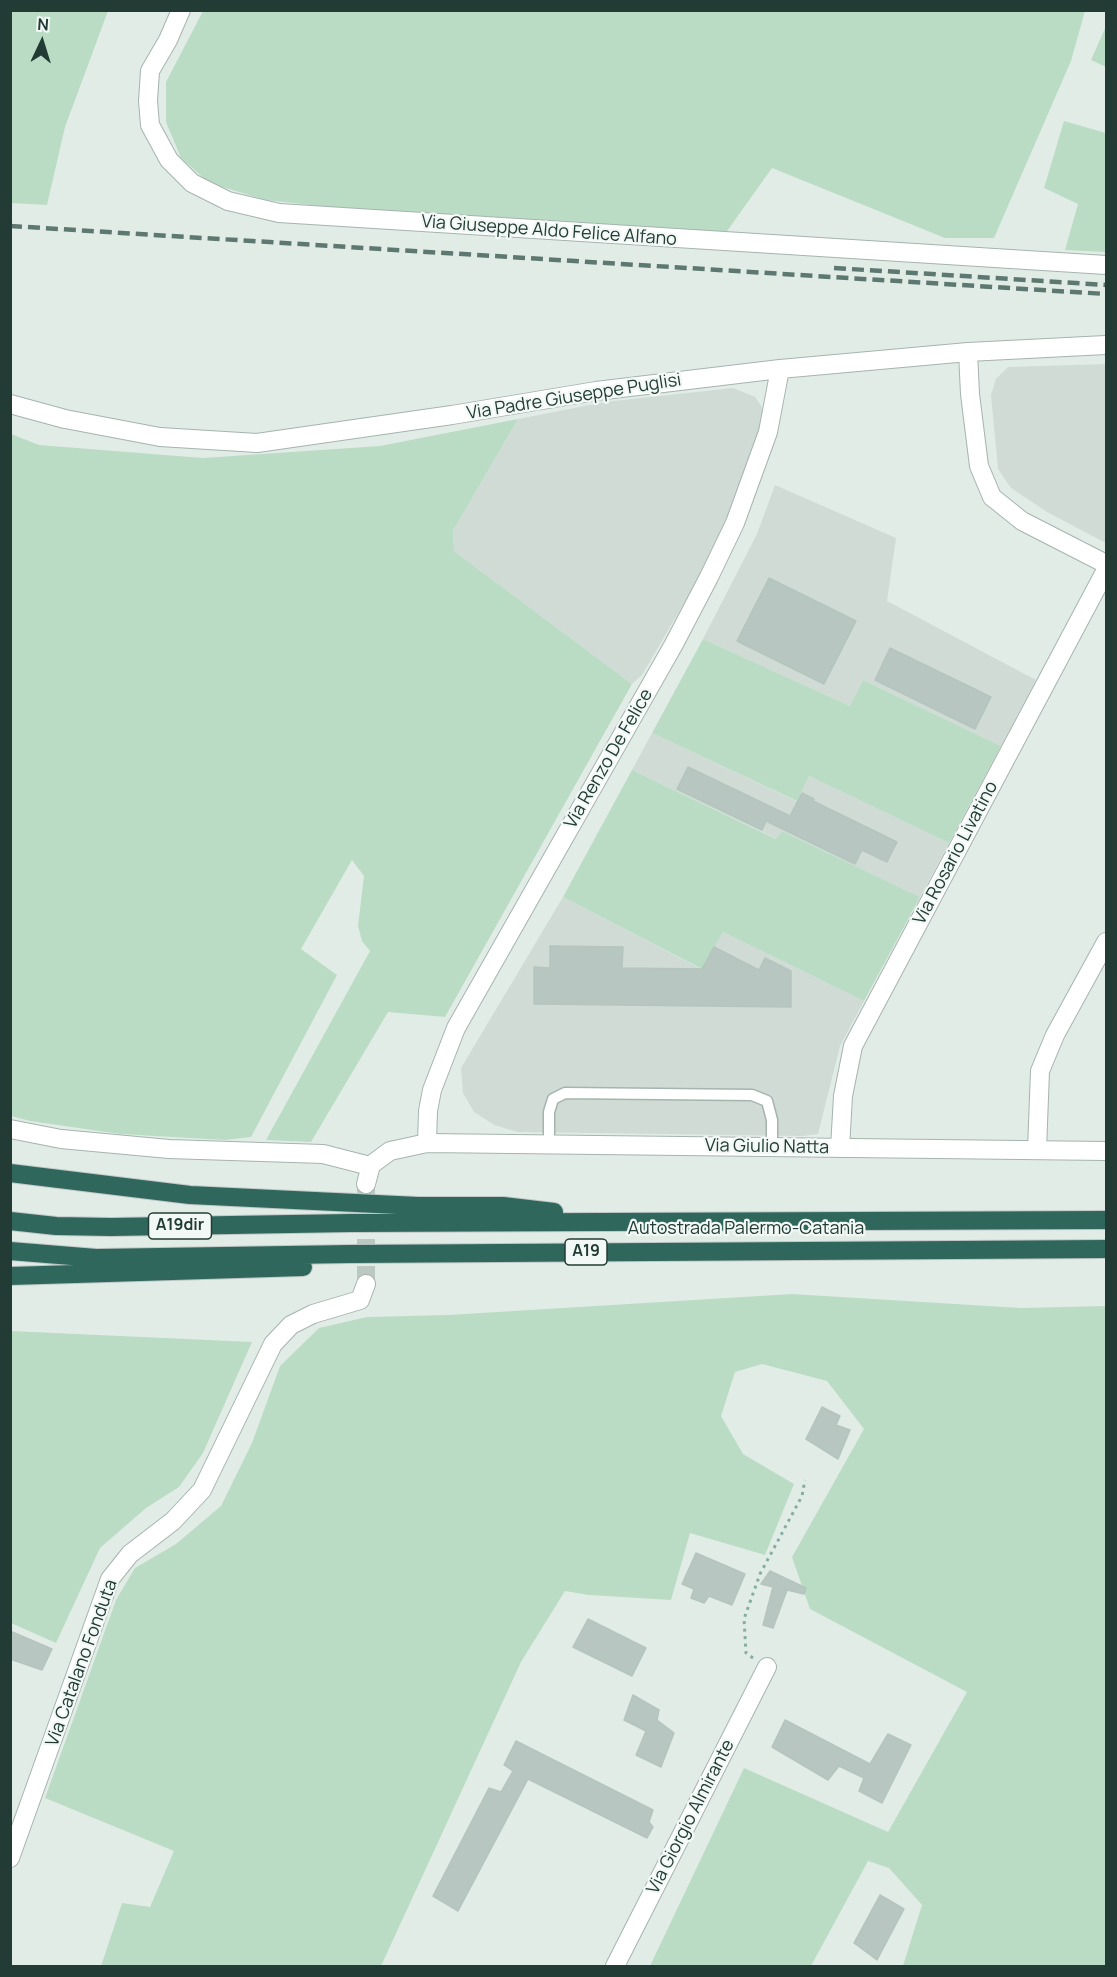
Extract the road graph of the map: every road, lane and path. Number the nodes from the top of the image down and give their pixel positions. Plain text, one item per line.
1 (181, 10) edge
2 (1107, 265) edge
3 (1107, 345) edge
4 (968, 352) junction
5 (780, 369) junction
6 (10, 404) edge
7 (1107, 564) edge
8 (1107, 570) edge
9 (1107, 942) edge
10 (10, 1129) edge
11 (427, 1143) junction
12 (549, 1145) junction
13 (772, 1147) junction
14 (840, 1148) junction
15 (1037, 1150) junction
16 (1107, 1151) edge
17 (10, 1173) edge
18 (1107, 1220) edge
19 (10, 1221) edge
20 (636, 1222) junction
21 (351, 1223) joint
22 (821, 1249) junction
23 (1107, 1249) edge
24 (10, 1251) edge
25 (350, 1254) joint
26 (10, 1276) edge
27 (366, 1284) tunnel mouth
28 (805, 1480) dead end
29 (767, 1666) joint
30 (10, 1858) edge
31 (615, 1966) edge

1 - 2 street, Via Giuseppe Aldo Felice Alfano
3 - 4 street, Via Padre Giuseppe Puglisi
4 - 5 street, Via Padre Giuseppe Puglisi
4 - 7 street
5 - 6 street, Via Padre Giuseppe Puglisi
5 - 11 street, Via Renzo De Felice
8 - 14 street, Via Rosario Livatino
9 - 15 street
10 - 11 street, Via Giulio Natta
11 - 12 street, Via Giulio Natta
12 - 13 street, Via Giulio Natta
12 - 13 lane
13 - 14 street, Via Giulio Natta
14 - 15 street, Via Giulio Natta
15 - 16 street, Via Giulio Natta
17 - 20 highway
18 - 20 highway, Autostrada Palermo-Catania / A19
19 - 21 highway, A19dir
20 - 21 highway, Autostrada Palermo-Catania / A19
22 - 23 highway, Autostrada Palermo-Catania / A19
22 - 25 highway, Autostrada Palermo-Catania / A19
22 - 26 highway
24 - 25 highway, A19dir
27 - 30 street, Via Catalano Fonduta
28 - 29 path
29 - 31 street, Via Giorgio Almirante

